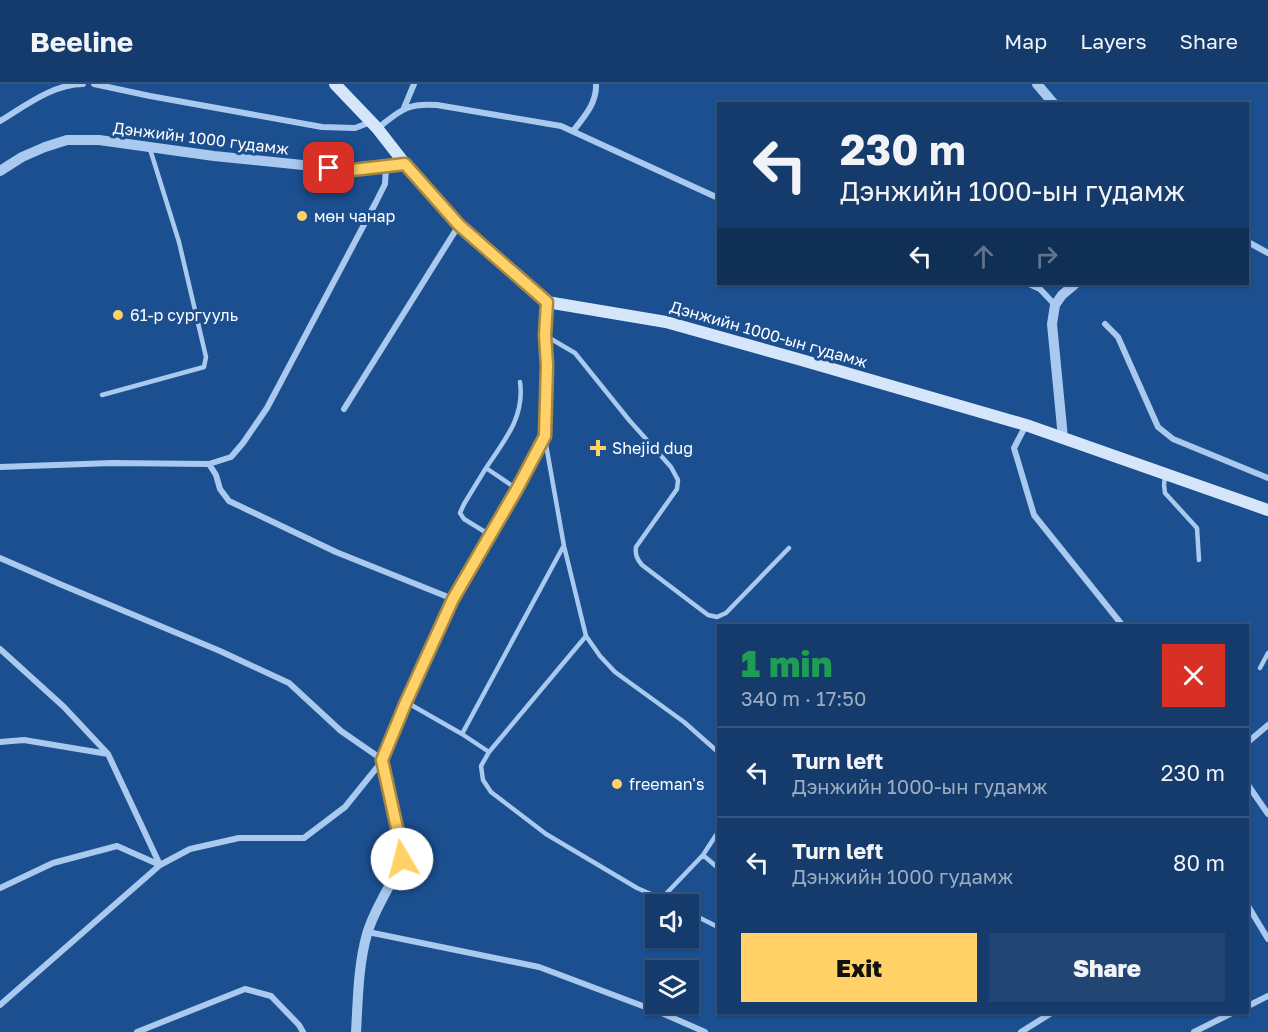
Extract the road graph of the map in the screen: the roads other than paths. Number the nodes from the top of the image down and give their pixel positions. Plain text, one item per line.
1 (83, 84) edge
2 (94, 84) edge
3 (335, 84) edge
4 (414, 84) edge
5 (596, 84) edge
6 (1037, 84) edge
7 (116, 87) edge
8 (1052, 102) edge
9 (404, 108) junction
10 (0, 121) edge
11 (374, 125) junction
12 (573, 131) junction
13 (149, 146) junction
14 (405, 164) junction
15 (386, 167) junction
16 (0, 171) edge
17 (717, 196) edge
18 (459, 225) junction
19 (1249, 243) edge
20 (1268, 253) edge
21 (1031, 285) edge
22 (1074, 285) edge
23 (547, 302) junction
24 (1055, 305) junction
25 (1105, 324) dead end
26 (545, 335) junction
27 (520, 382) dead end
28 (102, 395) dead end
29 (344, 409) dead end
30 (1026, 425) junction
31 (545, 436) junction
32 (1063, 438) junction
33 (209, 464) junction
34 (0, 467) edge
35 (486, 468) junction
36 (1165, 474) junction
37 (1268, 478) edge
38 (517, 489) junction
39 (1268, 510) edge
40 (490, 536) junction
41 (564, 546) junction
42 (789, 548) dead end
43 (0, 558) edge
44 (1199, 560) dead end
45 (453, 599) junction
46 (1121, 624) edge
47 (586, 636) junction
48 (0, 650) edge
49 (1268, 653) edge
50 (1260, 668) dead end
51 (406, 702) junction
52 (1268, 725) edge
53 (462, 734) junction
54 (1249, 741) edge
55 (0, 742) edge
56 (717, 751) edge
57 (489, 752) junction
58 (108, 754) junction
59 (382, 760) junction
60 (1249, 786) edge
61 (1268, 814) edge
62 (717, 833) edge
63 (702, 855) junction
64 (160, 865) junction
65 (717, 867) edge
66 (0, 888) edge
67 (652, 894) edge
68 (666, 894) edge
69 (1249, 908) edge
70 (699, 918) edge
71 (717, 926) edge
72 (368, 932) junction
73 (1268, 939) edge
74 (1268, 996) edge
75 (0, 1005) edge
76 (1249, 1006) edge
77 (1050, 1014) edge
78 (1230, 1014) edge
79 (138, 1032) edge
80 (303, 1032) edge
81 (356, 1032) edge
82 (705, 1032) edge
83 (1021, 1032) edge
84 (1194, 1032) edge

1 - 10 street
2 - 7 street
3 - 11 main road
4 - 9 street
5 - 12 street
6 - 8 street
7 - 11 street
9 - 11 street
9 - 12 street
11 - 14 main road
12 - 17 street
13 - 15 street, Дэнжийн 1000 гудамж
13 - 16 street, Дэнжийн 1000 гудамж
13 - 28 lane
14 - 15 street, Дэнжийн 1000 гудамж
14 - 18 main road
15 - 33 street
18 - 23 main road
18 - 29 street
19 - 20 street
21 - 24 street
22 - 24 street
23 - 26 street
23 - 30 main road, Дэнжийн 1000-ын гудамж
24 - 32 street
25 - 37 street
26 - 31 street
26 - 42 lane
27 - 35 lane
30 - 32 main road, Дэнжийн 1000-ын гудамж
30 - 46 street
31 - 38 street
31 - 41 lane
32 - 36 main road, Дэнжийн 1000-ын гудамж
33 - 34 street
33 - 45 street
35 - 38 lane
35 - 40 lane
36 - 39 main road, Дэнжийн 1000-ын гудамж
36 - 44 lane
38 - 40 street
40 - 45 street
41 - 47 lane
41 - 53 lane
43 - 59 street
45 - 51 street
47 - 56 lane
47 - 57 lane
48 - 58 street
49 - 50 lane
51 - 53 lane
51 - 59 street
52 - 54 street
53 - 57 lane
55 - 58 street
57 - 67 lane
58 - 64 street
59 - 64 street
59 - 72 street
60 - 61 street
62 - 63 lane
63 - 65 lane
63 - 68 lane
64 - 66 street
64 - 75 street
69 - 73 street
70 - 71 lane
72 - 81 street
72 - 82 street
74 - 76 street
77 - 83 street
78 - 84 street
79 - 80 street

